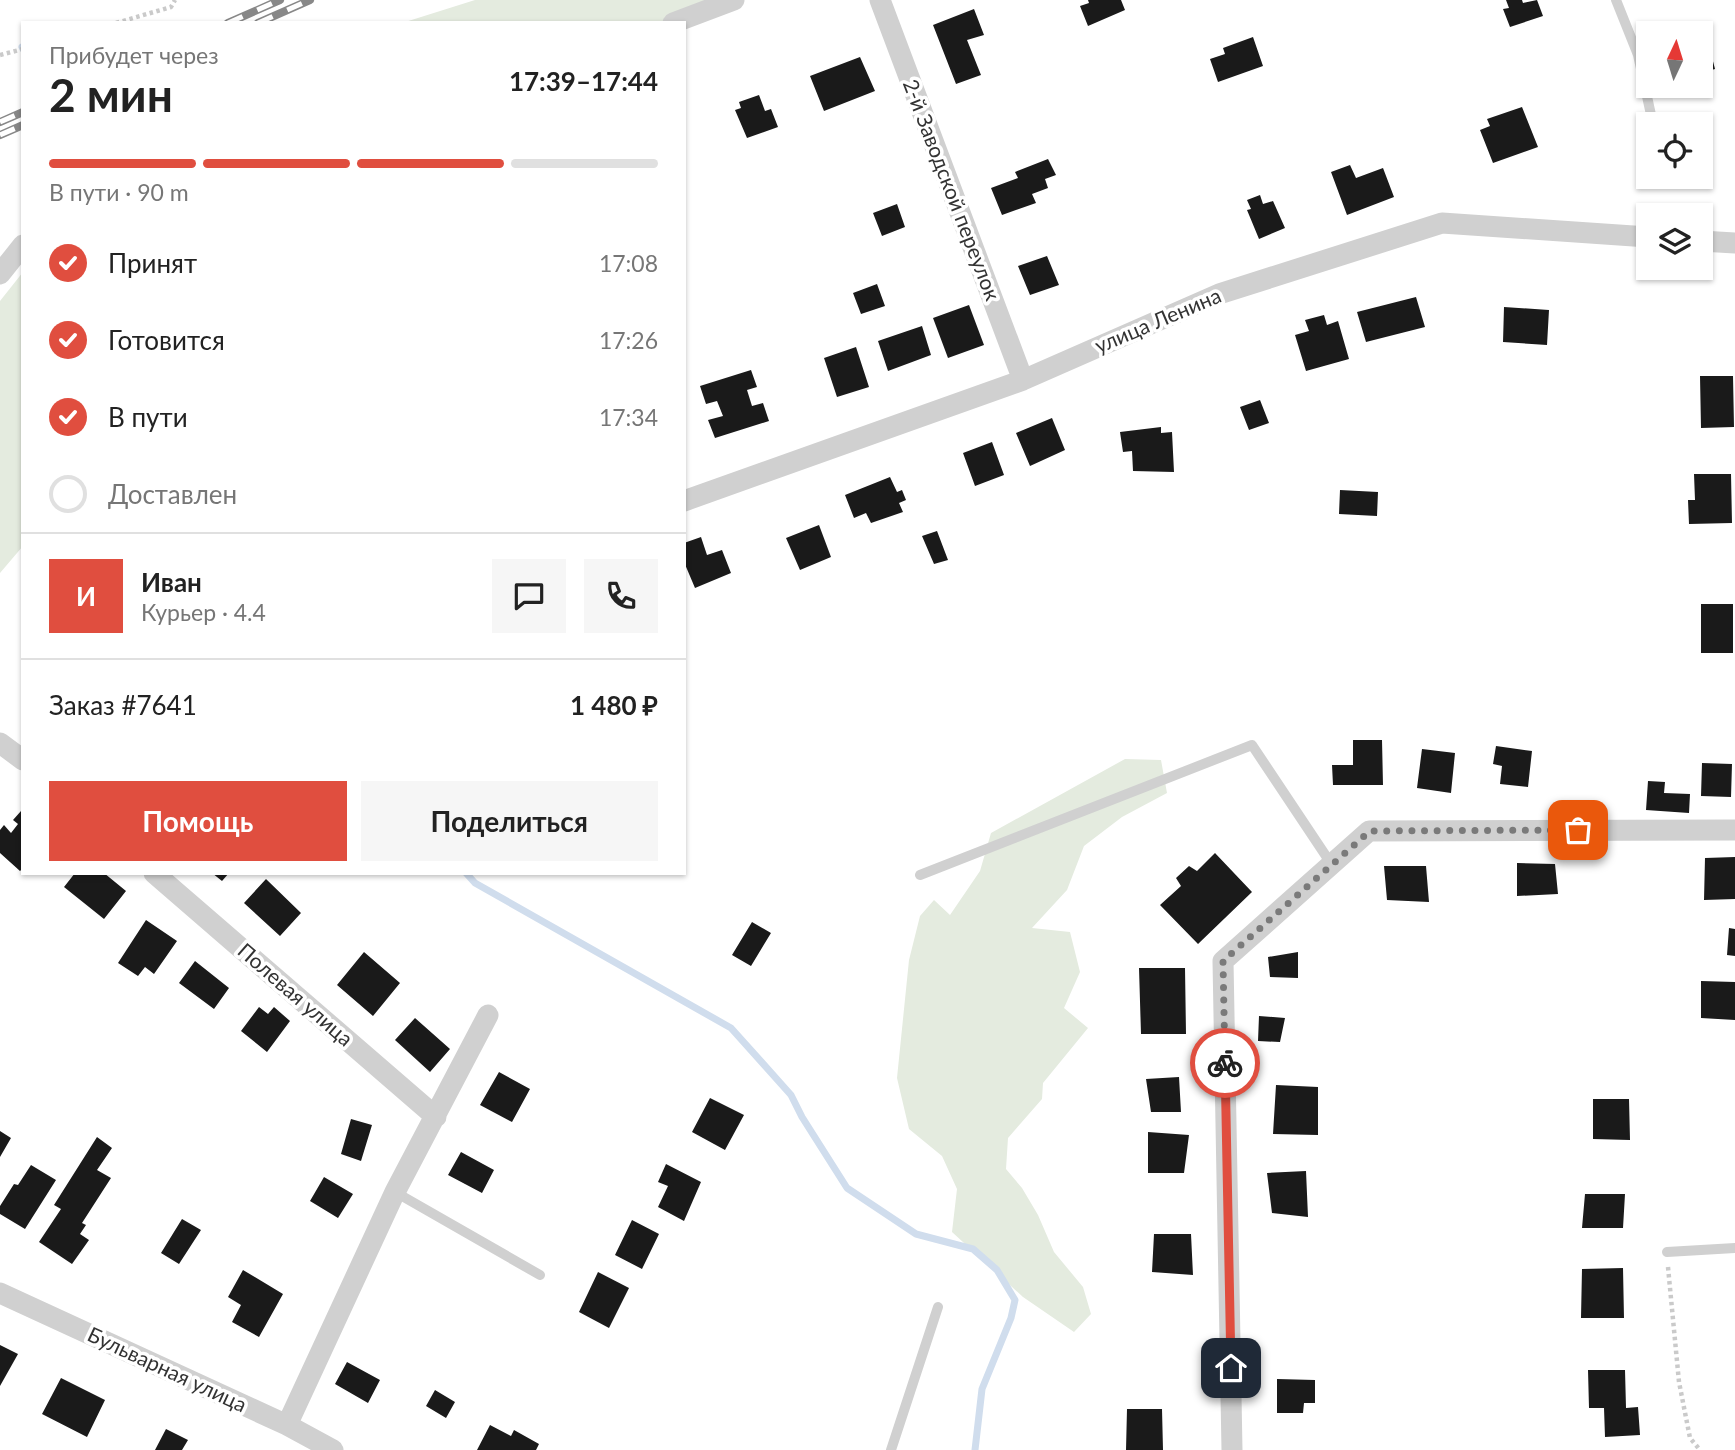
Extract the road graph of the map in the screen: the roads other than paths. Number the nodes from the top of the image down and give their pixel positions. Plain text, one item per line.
1 (734, 0) edge
2 (880, 0) edge
3 (1616, 0) edge
4 (678, 21) edge
5 (1650, 112) edge
6 (1636, 236) edge
7 (1713, 241) edge
8 (1735, 243) edge
9 (21, 248) edge
10 (0, 274) edge
11 (1023, 380) junction
12 (686, 500) edge
13 (0, 743) edge
14 (21, 759) edge
15 (1735, 830) edge
16 (1332, 865) junction
17 (156, 875) edge
18 (920, 875) dead end
19 (488, 1015) dead end
20 (436, 1117) junction
21 (395, 1192) junction
22 (1735, 1248) edge
23 (1667, 1252) road end
24 (540, 1275) dead end
25 (0, 1293) edge
26 (938, 1307) dead end
27 (287, 1426) junction
28 (333, 1450) edge
29 (891, 1450) edge
30 (1232, 1450) edge

1 - 4 street
2 - 11 street, 2-й Заводской переулок
3 - 5 lane
6 - 11 street, улица Ленина
7 - 8 street
9 - 10 street
11 - 12 street, улица Ленина
13 - 14 street
15 - 16 street
16 - 18 lane
16 - 30 street
17 - 20 street, Полевая улица
19 - 20 street
20 - 21 street
21 - 24 lane
21 - 27 street
22 - 23 lane
25 - 27 street, Бульварная улица
26 - 29 lane
27 - 28 street, Бульварная улица

